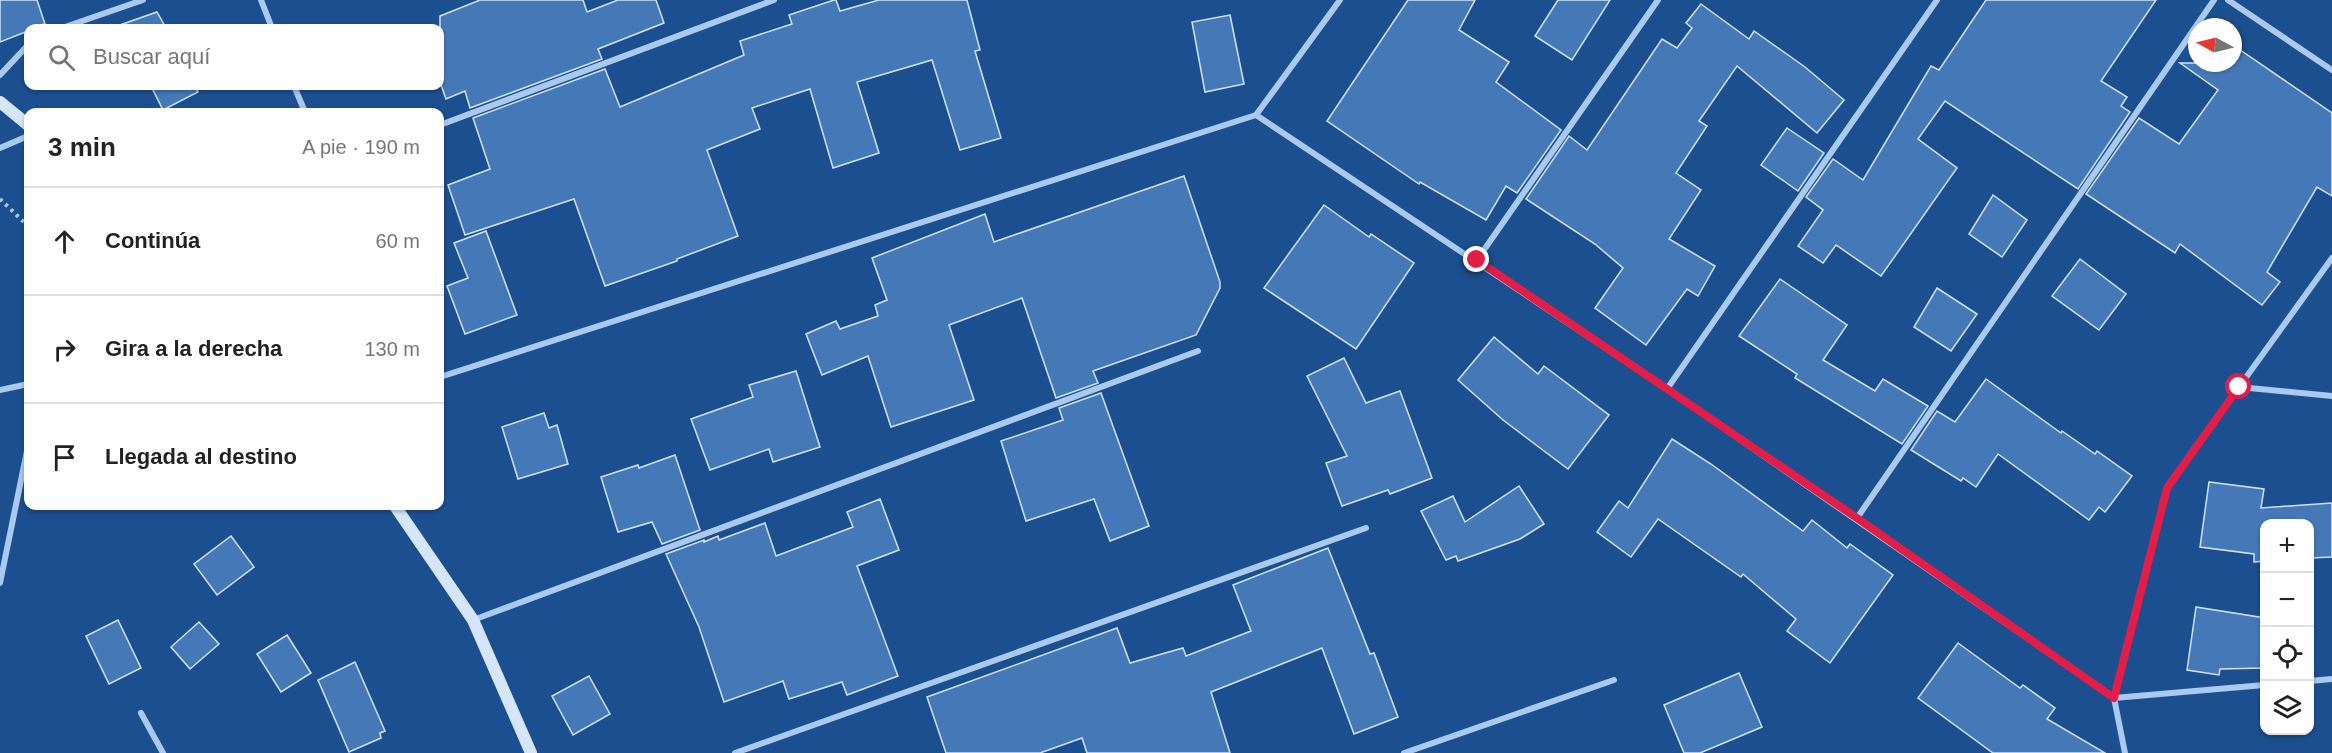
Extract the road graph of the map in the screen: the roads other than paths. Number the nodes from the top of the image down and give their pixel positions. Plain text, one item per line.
1 (143, 0) edge
2 (261, 0) edge
3 (774, 0) edge
4 (1340, 0) edge
5 (1658, 0) edge
6 (1937, 0) edge
7 (2214, 0) edge
8 (2228, 0) edge
9 (74, 24) edge
10 (270, 24) edge
11 (24, 49) edge
12 (2332, 70) edge
13 (0, 75) edge
14 (296, 90) edge
15 (0, 102) edge
16 (303, 108) edge
17 (1256, 116) junction
18 (24, 123) edge
19 (444, 124) edge
20 (24, 138) edge
21 (0, 148) edge
22 (2332, 258) edge
23 (1477, 260) junction
24 (1198, 351) dead end
25 (444, 376) edge
26 (24, 385) edge
27 (2239, 387) junction
28 (1668, 389) junction
29 (0, 390) edge
30 (2332, 396) edge
31 (24, 466) edge
32 (397, 510) edge
33 (1857, 518) junction
34 (1366, 528) dead end
35 (0, 583) edge
36 (473, 620) junction
37 (2332, 679) edge
38 (1614, 680) dead end
39 (2314, 681) edge
40 (2260, 685) edge
41 (2114, 698) junction
42 (141, 713) dead end
43 (163, 753) edge
44 (531, 753) edge
45 (735, 753) edge
46 (1404, 753) edge
47 (2125, 753) edge

1 - 9 street
2 - 10 street
3 - 19 street
4 - 17 street
5 - 23 street
6 - 28 street
7 - 33 street
8 - 12 street
11 - 13 street
14 - 16 street
15 - 18 main road
17 - 23 street
17 - 25 street
20 - 21 street
22 - 27 street
23 - 28 street
24 - 36 street
26 - 29 street
27 - 30 street
27 - 41 street
28 - 33 street
31 - 35 street
32 - 36 main road
33 - 41 street
34 - 45 street
36 - 44 main road
37 - 39 street
38 - 46 street
40 - 41 street
41 - 47 street
42 - 43 street

